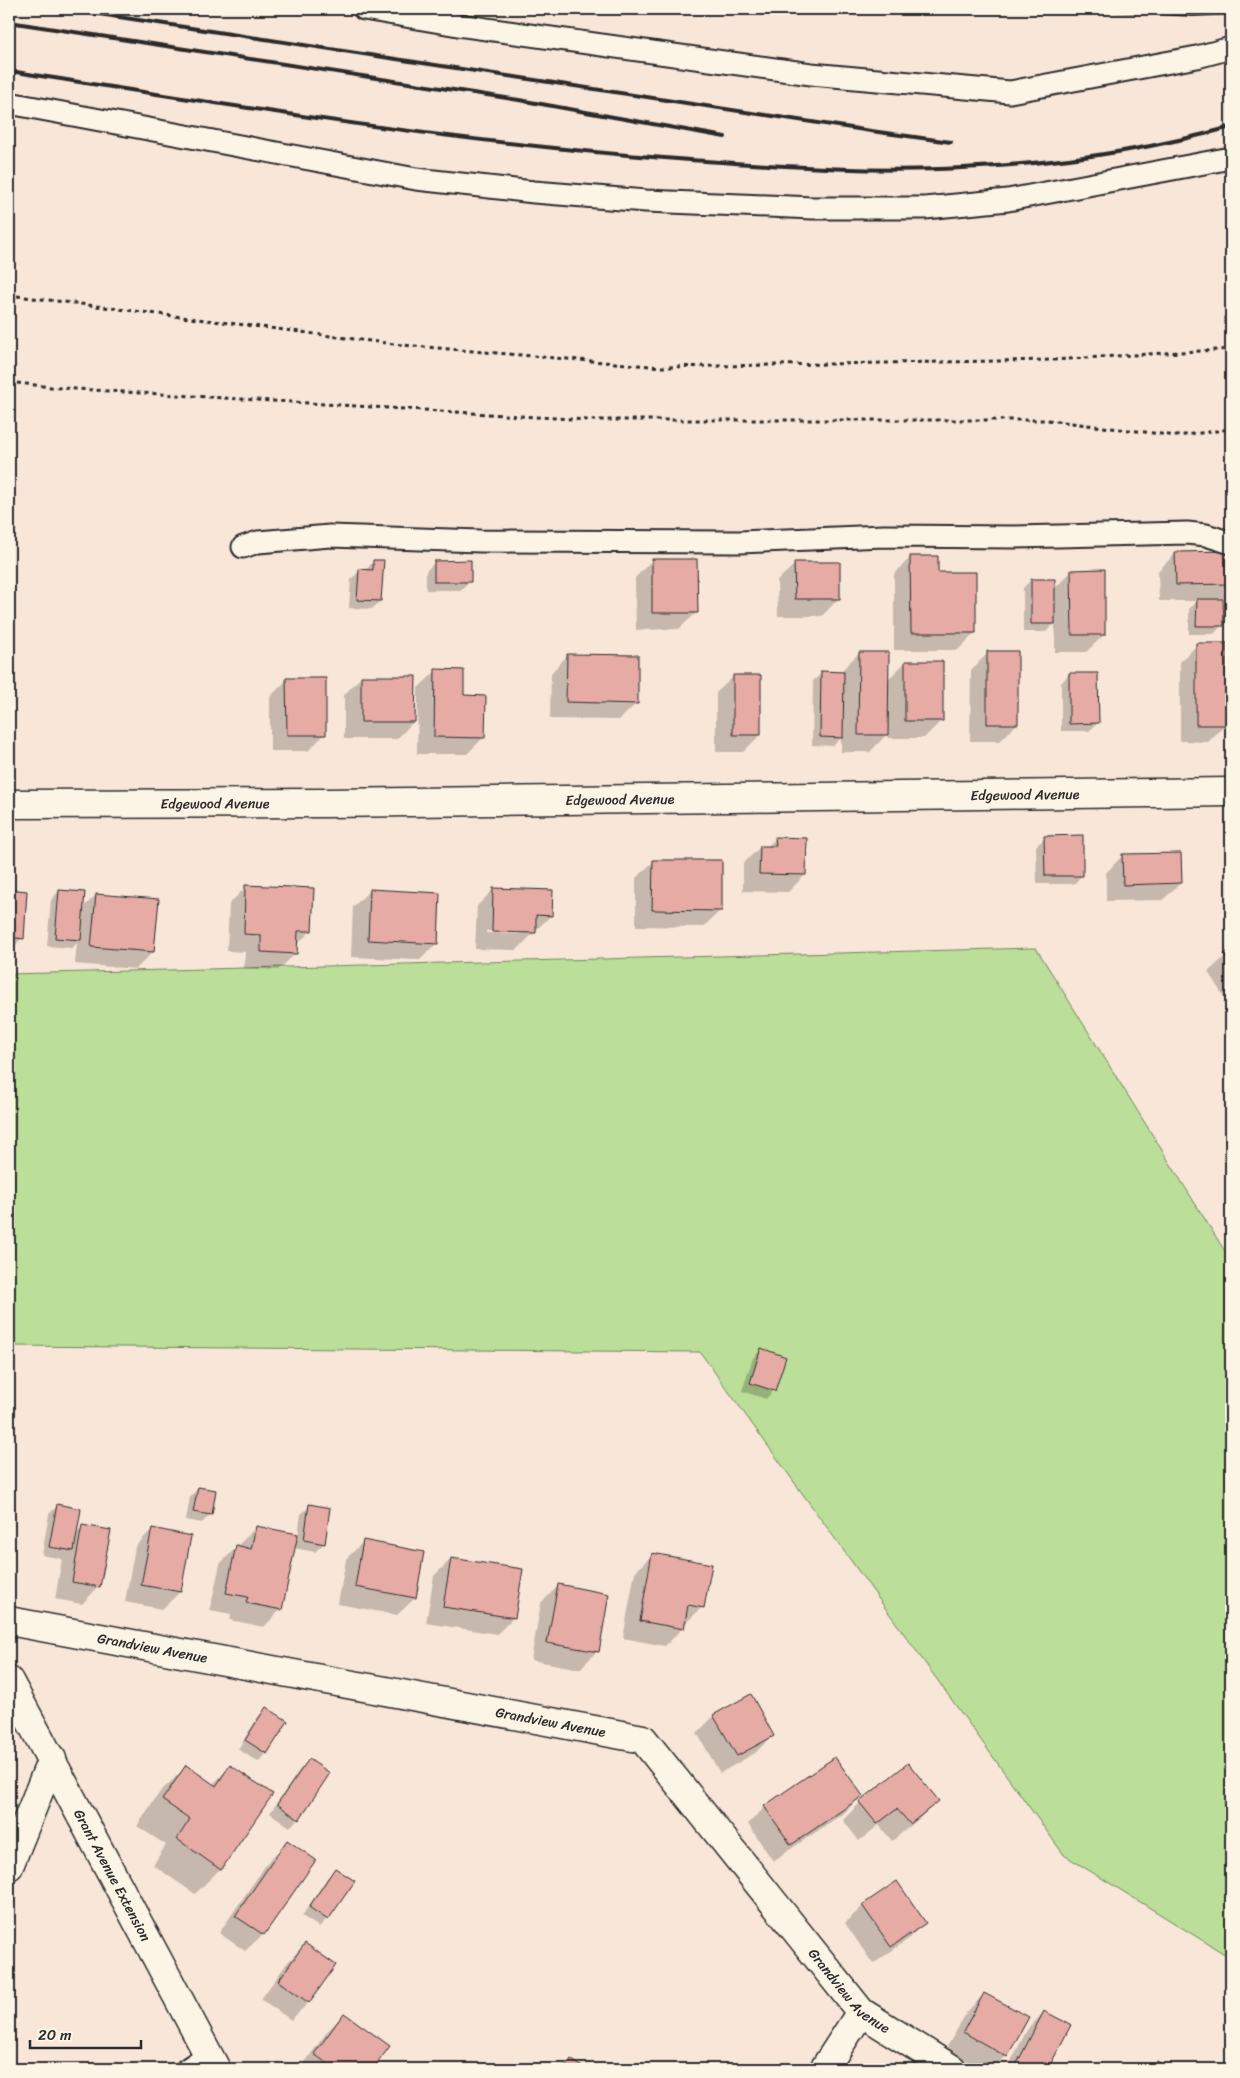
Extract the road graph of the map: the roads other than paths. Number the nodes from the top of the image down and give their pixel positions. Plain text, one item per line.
1 (364, 9) edge
2 (1231, 48) edge
3 (9, 103) edge
4 (1231, 158) edge
5 (1231, 544) edge
6 (243, 547) dead end
7 (1231, 792) edge
8 (9, 804) edge
9 (9, 1621) edge
10 (9, 1681) edge
11 (52, 1759) junction
12 (9, 1866) edge
13 (861, 2012) junction
14 (204, 2064) edge
15 (824, 2069) edge
16 (952, 2069) edge

1 - 2 lane
3 - 4 lane
5 - 6 lane
7 - 8 street, Edgewood Avenue
9 - 13 street, Grandview Avenue
10 - 11 street, Grant Avenue Extension
11 - 12 street
11 - 14 street, Grant Avenue Extension
13 - 15 street
13 - 16 street, Grandview Avenue

